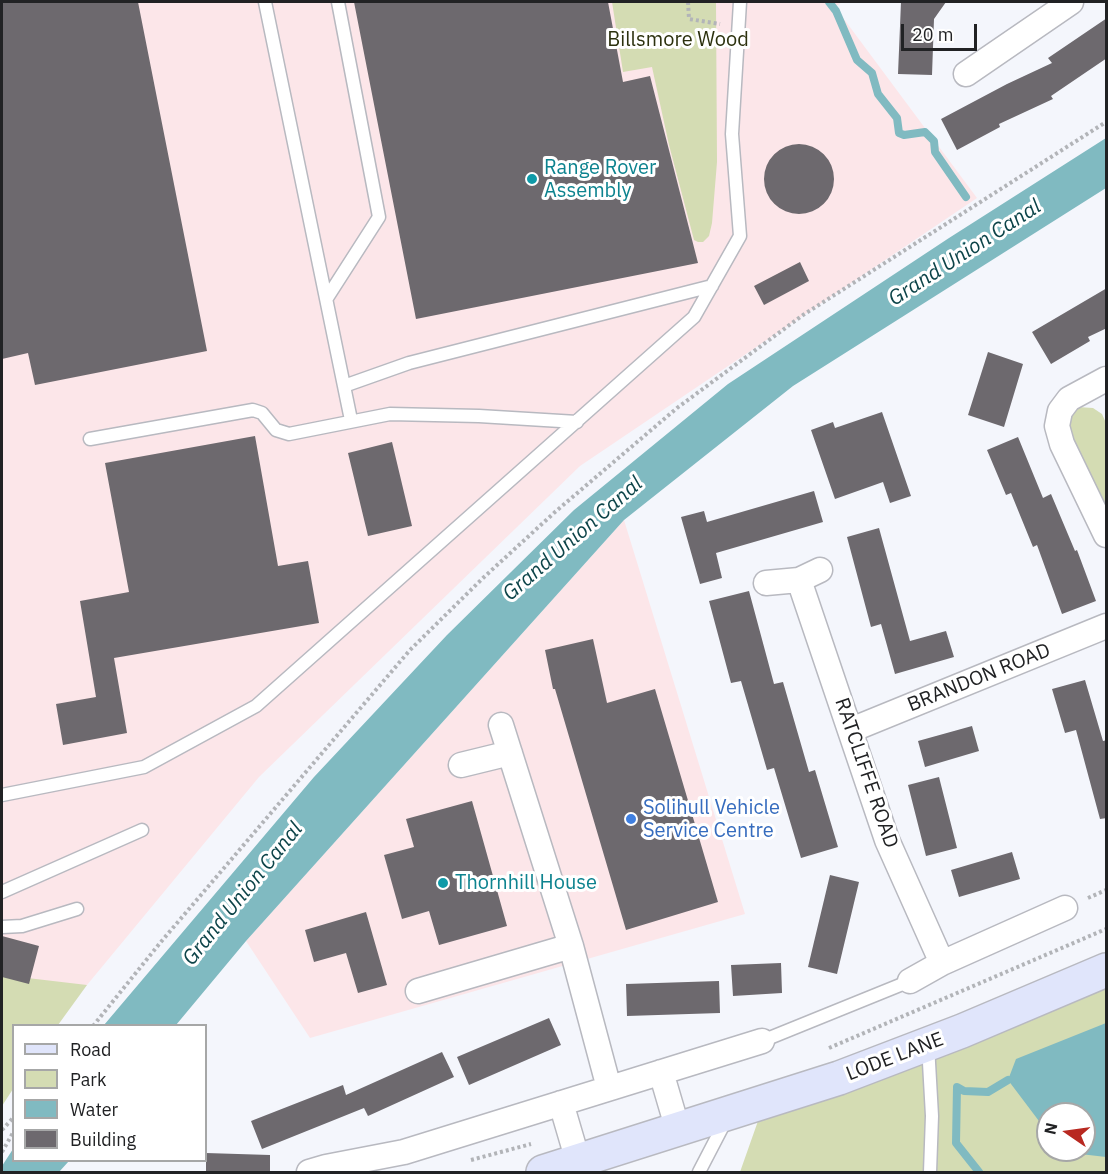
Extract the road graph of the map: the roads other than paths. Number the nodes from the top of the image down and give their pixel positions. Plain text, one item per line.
1 (265, 2) edge
2 (338, 2) edge
3 (741, 2) edge
4 (1071, 2) edge
5 (966, 74) dead end
6 (712, 286) junction
7 (327, 298) junction
8 (1106, 382) edge
9 (344, 386) junction
10 (351, 420) junction
11 (576, 422) junction
12 (90, 439) dead end
13 (1107, 535) edge
14 (766, 583) dead end
15 (1107, 626) edge
16 (501, 725) dead end
17 (851, 730) junction
18 (510, 753) junction
19 (461, 765) dead end
20 (2, 795) edge
21 (142, 830) dead end
22 (2, 892) edge
23 (1065, 908) dead end
24 (77, 909) dead end
25 (2, 927) edge
26 (571, 946) junction
27 (942, 963) junction
28 (1107, 970) edge
29 (910, 981) joint
30 (418, 991) dead end
31 (762, 1041) joint
32 (928, 1044) junction
33 (661, 1072) junction
34 (609, 1088) junction
35 (561, 1103) junction
36 (728, 1115) junction
37 (678, 1130) junction
38 (578, 1161) junction
39 (309, 1173) edge
40 (543, 1173) edge
41 (699, 1173) edge
42 (930, 1173) edge

1 - 7 lane
2 - 7 lane
3 - 6 lane
4 - 5 street
6 - 9 lane
6 - 11 lane
7 - 9 lane
8 - 13 street
9 - 10 lane
10 - 11 lane
10 - 12 lane
11 - 20 lane
14 - 17 street, RATCLIFFE ROAD
15 - 17 street, BRANDON ROAD
16 - 18 street
17 - 27 street, RATCLIFFE ROAD
18 - 19 street
18 - 26 street
21 - 22 lane
23 - 27 street
24 - 25 lane
26 - 30 street
26 - 34 street
27 - 29 street
28 - 32 main road, LODE LANE
29 - 31 lane
31 - 33 street
32 - 36 main road, LODE LANE
32 - 42 lane
33 - 34 street
33 - 37 street
34 - 35 street
35 - 38 street
35 - 39 street
36 - 37 main road, LODE LANE
36 - 41 lane
37 - 38 main road, LODE LANE
38 - 40 main road, LODE LANE

